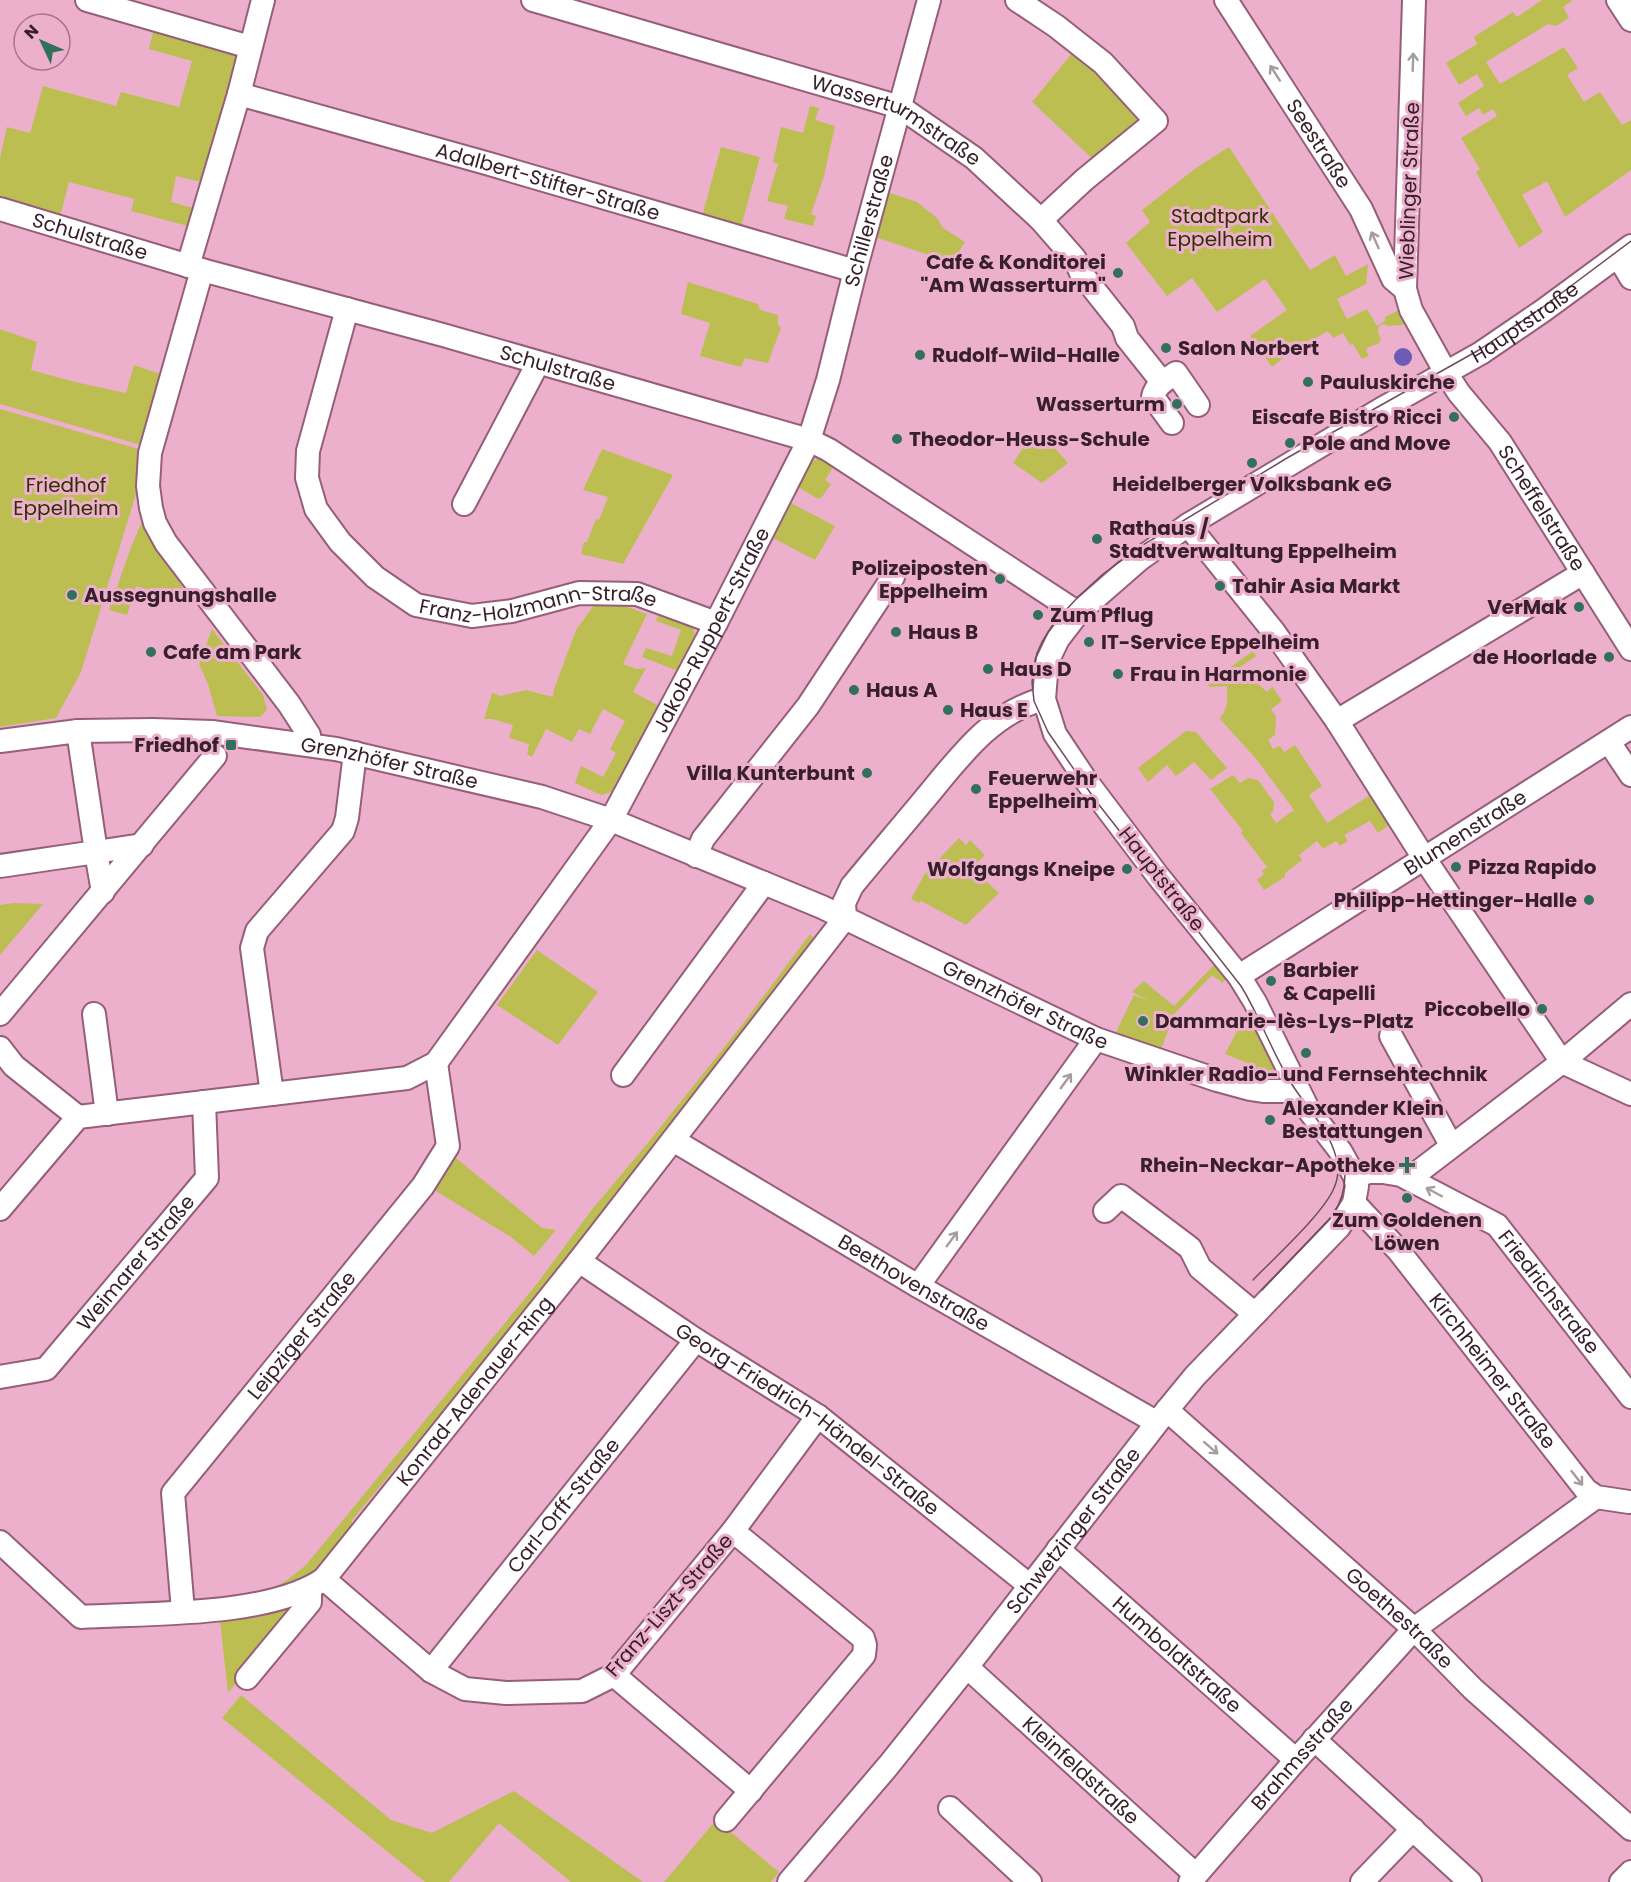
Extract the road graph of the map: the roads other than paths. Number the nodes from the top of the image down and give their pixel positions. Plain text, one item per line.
1 (87, 0) edge
2 (263, 0) edge
3 (533, 0) edge
4 (929, 0) edge
5 (1017, 0) edge
6 (1226, 0) edge
7 (1414, 0) edge
8 (1618, 0) edge
9 (1631, 20) edge
10 (250, 47) junction
11 (239, 94) junction
12 (900, 107) junction
13 (0, 209) edge
14 (1041, 220) junction
15 (1624, 251) edge
16 (195, 268) junction
17 (855, 271) junction
18 (1631, 278) edge
19 (1405, 289) junction
20 (346, 309) junction
21 (538, 363) junction
22 (1446, 373) junction
23 (1162, 382) junction
24 (1198, 405) dead end
25 (1172, 423) dead end
26 (809, 440) junction
27 (464, 504) dead end
28 (1188, 525) junction
29 (1582, 573) junction
30 (893, 577) dead end
31 (1078, 613) junction
32 (716, 623) junction
33 (1631, 650) edge
34 (1044, 699) junction
35 (1337, 721) junction
36 (1631, 727) edge
37 (78, 731) junction
38 (0, 741) edge
39 (1609, 742) junction
40 (310, 745) junction
41 (355, 753) junction
42 (215, 756) dead end
43 (1631, 774) edge
44 (611, 820) junction
45 (142, 845) junction
46 (96, 852) junction
47 (696, 855) junction
48 (1424, 858) junction
49 (0, 866) edge
50 (764, 883) junction
51 (103, 892) junction
52 (845, 918) junction
53 (1239, 976) junction
54 (1631, 1004) edge
55 (0, 1014) edge
56 (94, 1014) dead end
57 (1391, 1036) dead end
58 (1096, 1039) junction
59 (0, 1048) edge
60 (1562, 1062) junction
61 (436, 1063) junction
62 (624, 1075) dead end
63 (1297, 1086) junction
64 (272, 1094) junction
65 (1631, 1094) edge
66 (204, 1102) junction
67 (107, 1114) junction
68 (78, 1117) junction
69 (673, 1140) junction
70 (1451, 1145) junction
71 (1409, 1179) junction
72 (1355, 1189) junction
73 (0, 1209) edge
74 (1105, 1211) dead end
75 (579, 1261) junction
76 (918, 1286) junction
77 (1255, 1314) junction
78 (696, 1340) junction
79 (0, 1377) edge
80 (1631, 1397) edge
81 (818, 1416) junction
82 (1162, 1416) junction
83 (1596, 1497) junction
84 (1630, 1506) edge
85 (733, 1531) junction
86 (0, 1542) edge
87 (1058, 1549) junction
88 (317, 1584) junction
89 (1029, 1585) junction
90 (183, 1611) junction
91 (1414, 1629) junction
92 (967, 1667) junction
93 (431, 1671) junction
94 (614, 1675) junction
95 (248, 1678) dead end
96 (1314, 1738) junction
97 (1296, 1760) junction
98 (751, 1791) junction
99 (950, 1808) dead end
100 (726, 1820) dead end
101 (1631, 1828) edge
102 (1413, 1829) junction
103 (1631, 1872) edge
104 (1193, 1879) edge
105 (789, 1882) edge
106 (1030, 1882) edge
107 (1362, 1882) edge
108 (1470, 1882) edge
109 (1621, 1882) edge

1 - 10 street
2 - 10 street
3 - 12 street, Wasserturmstraße
4 - 12 street, Schillerstraße
5 - 14 street
19 -> 6 street, Seestraße
19 -> 7 street, Wieblinger Straße
8 - 9 street
10 - 11 street
11 - 16 street
11 - 17 street, Adalbert-Stifter-Straße
12 - 14 street, Wasserturmstraße
12 - 17 street, Schillerstraße
13 - 16 street, Schulstraße
14 - 23 street, Wasserturmstraße
15 - 18 street
15 - 22 street, Hauptstraße
16 - 20 street, Schulstraße
16 - 40 street
17 - 26 street, Schillerstraße
19 - 22 street, Wieblinger Straße
20 - 21 street, Schulstraße
20 - 32 street, Franz-Holzmann-Straße
21 - 26 street, Schulstraße
21 - 27 street
22 - 28 street, Hauptstraße
22 - 29 street, Scheffelstraße
23 - 24 street
23 - 25 street
26 - 31 street, Schulstraße
26 - 32 street, Jakob-Ruppert-Straße
28 - 31 street, Hauptstraße
28 - 35 street
29 - 33 street, Scheffelstraße
29 - 35 street
30 - 47 street
31 - 34 street, Hauptstraße
32 - 44 street, Jakob-Ruppert-Straße
34 - 52 street
34 - 53 street, Hauptstraße
35 - 48 street
36 - 39 street, Blumenstraße
37 - 38 street, Grenzhöfer Straße
37 - 40 street, Grenzhöfer Straße
37 - 46 street
39 - 43 street
39 - 48 street, Blumenstraße
40 - 41 street, Grenzhöfer Straße
41 - 44 street, Grenzhöfer Straße
41 - 64 street
42 - 45 street
44 - 47 street, Grenzhöfer Straße
44 - 61 street
45 - 46 street
45 - 51 street
46 - 49 street
46 - 51 street
47 - 50 street, Grenzhöfer Straße
48 - 53 street, Blumenstraße
48 - 60 street
50 - 52 street, Grenzhöfer Straße
50 - 62 street
51 - 55 street
52 - 58 street, Grenzhöfer Straße
52 - 69 street, Konrad-Adenauer-Ring
53 - 63 street, Hauptstraße
54 - 60 street
56 - 67 street
57 - 70 street
58 - 63 street, Grenzhöfer Straße
76 -> 58 street
59 - 68 street
60 - 65 street
60 - 70 street
61 - 64 street
61 - 90 street, Leipziger Straße
63 - 72 street, Hauptstraße
64 - 66 street
66 - 67 street
66 - 79 street, Weimarer Straße
67 - 68 street
68 - 73 street
69 - 75 street, Konrad-Adenauer-Ring
69 - 76 street, Beethovenstraße
70 - 71 street
71 - 72 street, Friedrichstraße
80 -> 71 street, Friedrichstraße
72 - 77 street, Schwetzinger Straße
72 -> 83 street, Kirchheimer Straße
74 - 77 street
75 - 78 street, Georg-Friedrich-Händel-Straße
75 - 88 street, Konrad-Adenauer-Ring
76 - 82 street, Beethovenstraße
77 - 82 street, Schwetzinger Straße
78 - 81 street, Georg-Friedrich-Händel-Straße
78 - 93 street, Carl-Orff-Straße
81 - 85 street, Franz-Liszt-Straße
81 - 89 street, Georg-Friedrich-Händel-Straße
82 - 87 street, Schwetzinger Straße
82 -> 91 street, Goethestraße
83 - 84 street
83 - 91 street, Brahmsstraße
85 - 94 street, Franz-Liszt-Straße
85 - 98 street
86 - 90 street
87 - 89 street, Schwetzinger Straße
87 - 97 street, Humboldtstraße
88 - 90 street
88 - 93 street, Franz-Liszt-Straße
88 - 95 street, Konrad-Adenauer-Ring
89 - 92 street, Schwetzinger Straße
91 - 96 street, Brahmsstraße
91 - 101 street, Goethestraße
92 - 104 street, Kleinfeldstraße
92 - 105 street, Schwetzinger Straße
93 - 94 street, Franz-Liszt-Straße
94 - 98 street
96 - 97 street, Brahmsstraße
96 - 102 street
97 - 104 street, Brahmsstraße
98 - 100 street
99 - 106 street
102 - 107 street
102 - 108 street
103 - 109 street

